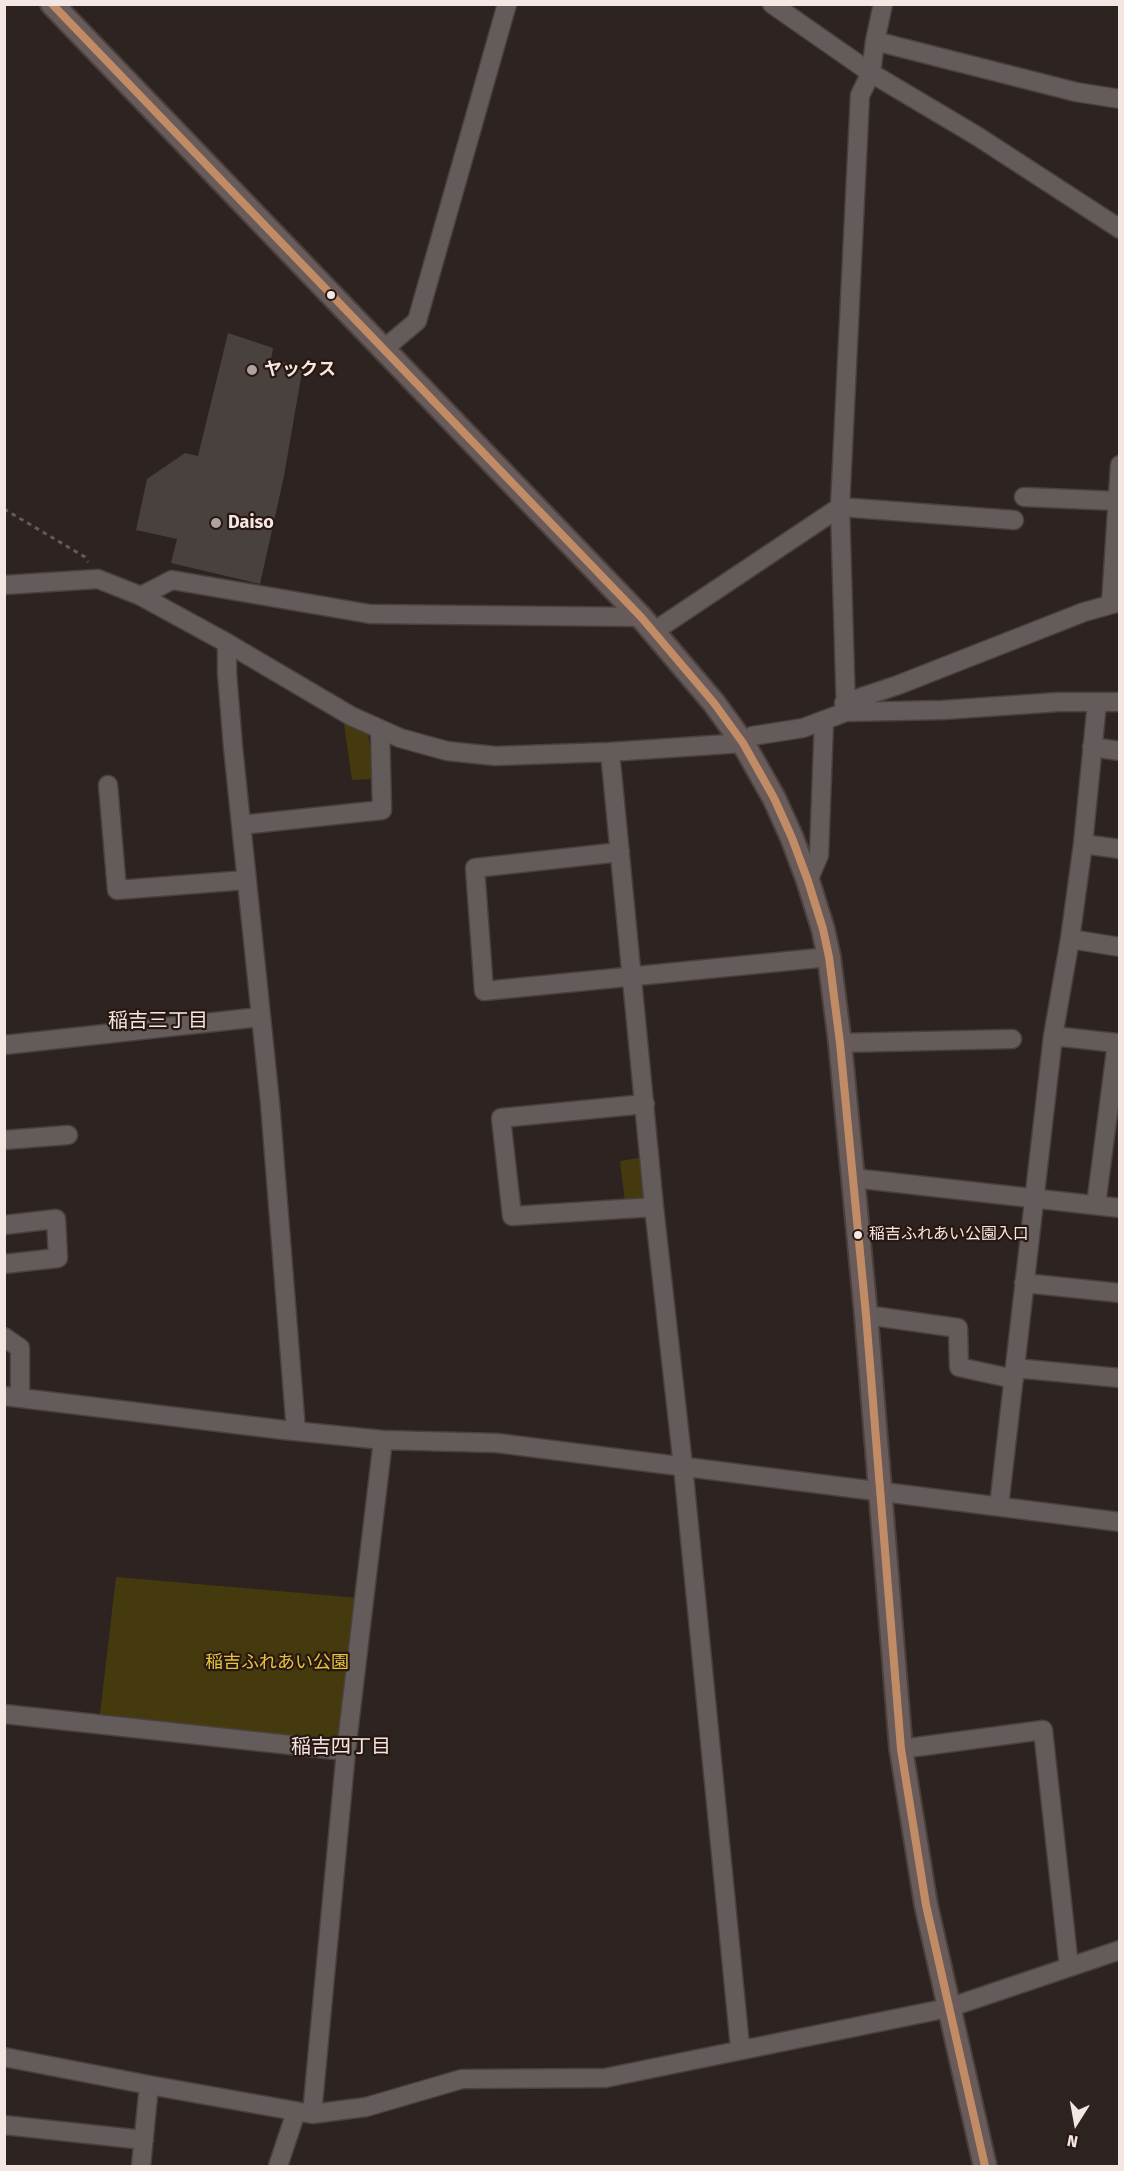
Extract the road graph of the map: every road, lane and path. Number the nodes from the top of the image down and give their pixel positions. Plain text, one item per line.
1 (52, 4) edge
2 (507, 4) edge
3 (772, 4) edge
4 (883, 4) edge
5 (875, 41) junction
6 (871, 73) junction
7 (1119, 99) edge
8 (1119, 229) edge
9 (384, 349) junction
10 (1119, 465) edge
11 (1024, 497) dead end
12 (1117, 501) junction
13 (840, 507) junction
14 (4, 509) edge
15 (1014, 520) dead end
16 (98, 579) junction
17 (4, 585) edge
18 (141, 596) junction
19 (1115, 603) edge
20 (647, 625) junction
21 (227, 643) junction
22 (1119, 702) edge
23 (1096, 703) junction
24 (845, 708) junction
25 (824, 720) junction
26 (380, 729) junction
27 (743, 743) junction
28 (1092, 747) junction
29 (1119, 751) edge
30 (610, 752) junction
31 (108, 785) dead end
32 (241, 825) junction
33 (1083, 844) junction
34 (1119, 849) edge
35 (620, 852) junction
36 (246, 880) junction
37 (808, 880) junction
38 (1070, 939) junction
39 (1119, 947) edge
40 (829, 957) junction
41 (633, 977) junction
42 (260, 1017) junction
43 (1053, 1036) junction
44 (1012, 1039) dead end
45 (840, 1043) junction
46 (4, 1045) edge
47 (645, 1104) junction
48 (68, 1135) dead end
49 (4, 1140) edge
50 (853, 1179) junction
51 (1034, 1198) junction
52 (1096, 1205) junction
53 (654, 1207) junction
54 (1119, 1208) edge
55 (4, 1225) edge
56 (4, 1264) edge
57 (1024, 1283) junction
58 (1119, 1293) edge
59 (866, 1315) junction
60 (4, 1337) edge
61 (1014, 1373) junction
62 (1119, 1378) edge
63 (12, 1397) edge
64 (296, 1431) junction
65 (383, 1440) junction
66 (683, 1466) junction
67 (880, 1492) junction
68 (999, 1506) junction
69 (1119, 1522) edge
70 (4, 1714) edge
71 (900, 1749) junction
72 (346, 1751) junction
73 (1119, 1950) edge
74 (1069, 1967) junction
75 (948, 2008) junction
76 (750, 2048) junction
77 (4, 2057) edge
78 (149, 2085) junction
79 (304, 2113) junction
80 (4, 2125) edge
81 (144, 2140) junction
82 (141, 2166) edge
83 (278, 2166) edge
84 (985, 2166) edge

1 - 9 main road
2 - 9 street
3 - 6 street
4 - 5 street
5 - 6 street
5 - 7 street
6 - 8 street
6 - 13 street
9 - 20 main road
10 - 12 street
11 - 12 street
12 - 19 street
13 - 15 street
13 - 20 street
13 - 24 street
14 - 16 path
16 - 17 street
16 - 18 street
18 - 20 street
18 - 21 street
19 - 24 street
20 - 27 main road
21 - 26 street
21 - 32 street
22 - 23 street
23 - 24 street
23 - 28 street
24 - 25 street
25 - 27 street
25 - 37 street
26 - 30 street
26 - 32 street
27 - 30 street
27 - 37 main road
28 - 29 street
28 - 33 street
30 - 35 street
31 - 36 street
32 - 36 street
33 - 34 street
33 - 38 street
35 - 41 street
35 - 41 street
36 - 42 street
37 - 40 main road
38 - 39 street
38 - 43 street
40 - 41 street
40 - 45 main road
41 - 47 street
42 - 46 street
42 - 64 street
43 - 51 street
43 - 52 street
44 - 45 street
45 - 50 main road
47 - 53 street
47 - 53 street
48 - 49 street
50 - 51 street
50 - 59 main road
51 - 52 street
51 - 57 street
52 - 54 street
53 - 66 street
55 - 56 street
57 - 58 street
57 - 61 street
59 - 61 street
59 - 67 main road
60 - 63 street
61 - 62 street
61 - 68 street
63 - 64 street
64 - 65 street
65 - 66 street
65 - 72 street
66 - 67 street
66 - 76 street
67 - 68 street
67 - 71 main road
68 - 69 street
70 - 72 street
71 - 74 street
71 - 75 main road
72 - 79 street
73 - 74 street
74 - 75 street
75 - 76 street
75 - 84 main road
76 - 79 street
77 - 78 street
78 - 79 street
78 - 81 street
79 - 83 street
80 - 81 street
81 - 82 street

